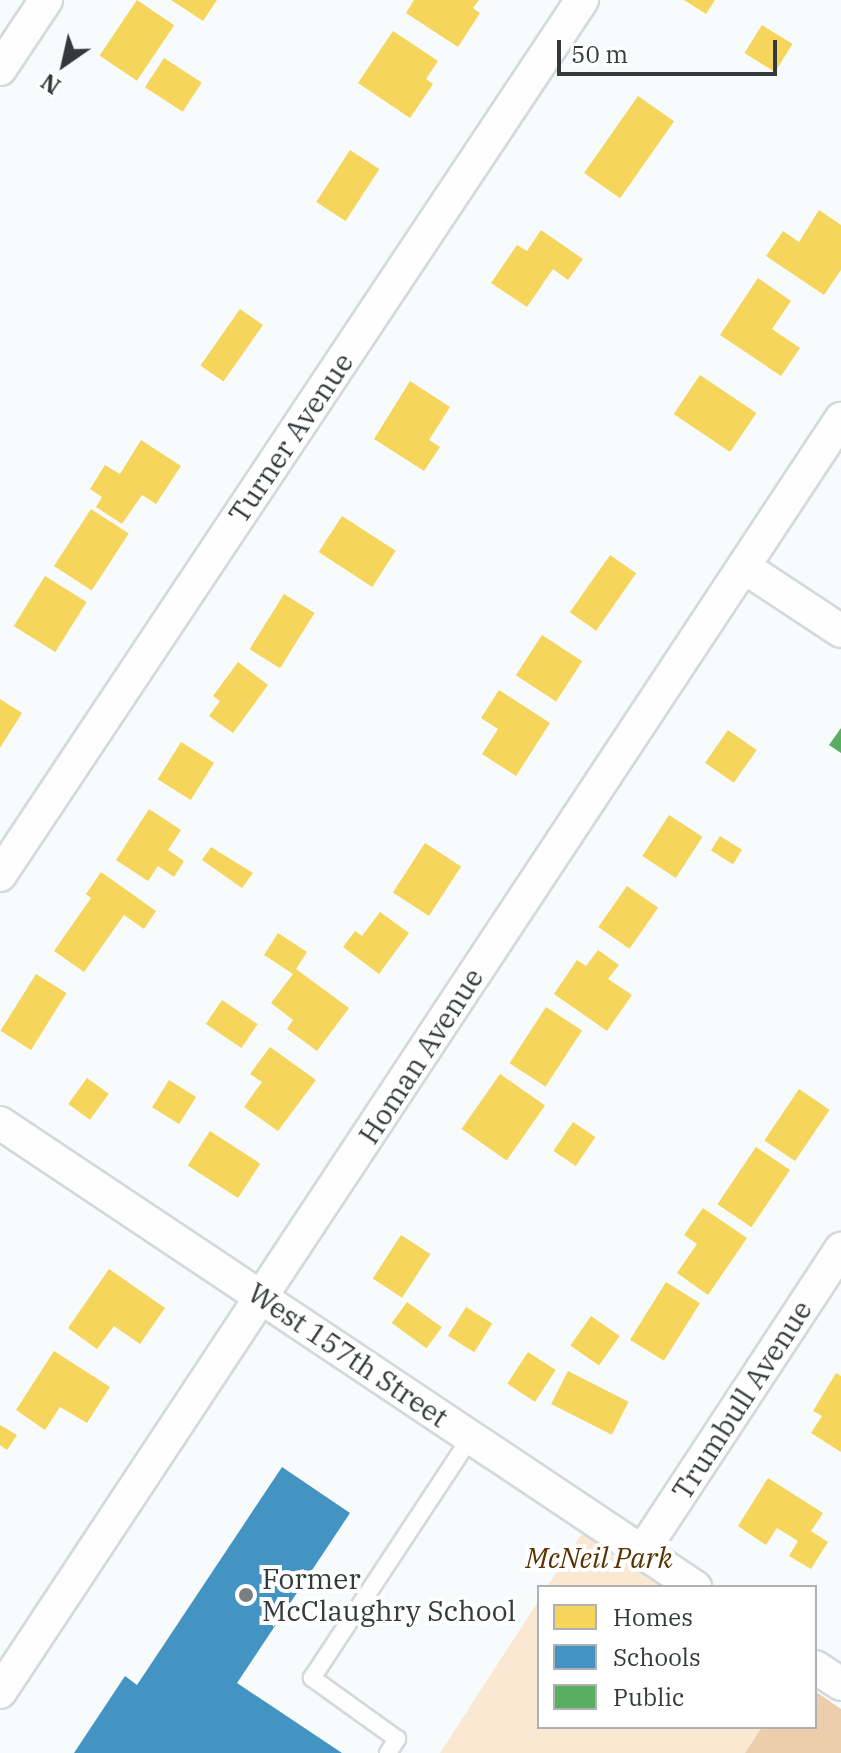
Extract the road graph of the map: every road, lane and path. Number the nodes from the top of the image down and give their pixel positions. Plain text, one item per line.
1 (46, 0) edge
2 (582, 0) edge
3 (0, 69) edge
4 (841, 419) edge
5 (744, 567) junction
6 (841, 631) edge
7 (0, 875) edge
8 (0, 1123) edge
9 (841, 1249) edge
10 (262, 1297) junction
11 (471, 1437) junction
12 (642, 1552) junction
13 (692, 1585) edge
14 (817, 1668) edge
15 (841, 1684) edge
16 (0, 1692) edge
17 (388, 1753) edge

1 - 3 street
2 - 7 street, Turner Avenue
4 - 5 street, Homan Avenue
5 - 6 street
5 - 10 street, Homan Avenue
8 - 10 street, West 157th Street
9 - 12 street, Trumbull Avenue
10 - 11 street, West 157th Street
10 - 16 street, Homan Avenue
11 - 12 street, West 157th Street
11 - 17 lane
12 - 13 street, West 157th Street
14 - 15 street

